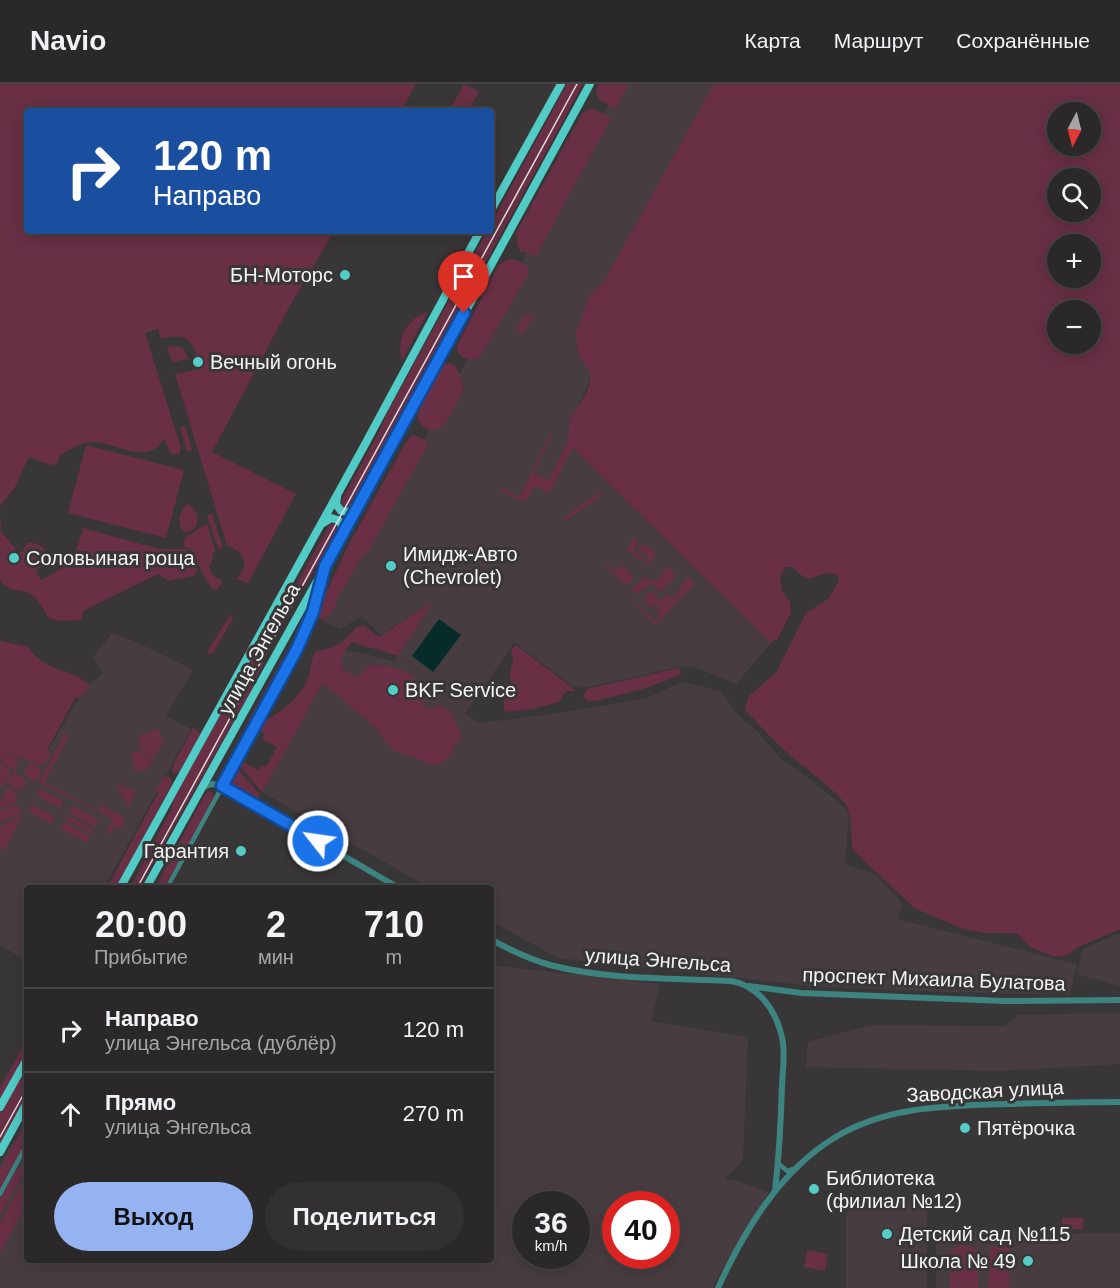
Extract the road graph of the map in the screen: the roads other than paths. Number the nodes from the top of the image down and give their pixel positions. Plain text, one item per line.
1 (561, 84) edge
2 (590, 84) edge
3 (494, 205) edge
4 (478, 234) edge
5 (340, 490) junction
6 (362, 500) junction
7 (317, 531) junction
8 (338, 543) junction
9 (325, 566) junction
10 (222, 786) junction
11 (201, 789) junction
12 (122, 885) edge
13 (148, 885) edge
14 (169, 885) edge
15 (394, 885) edge
16 (494, 941) edge
17 (747, 985) junction
18 (1120, 1000) edge
19 (24, 1064) edge
20 (1120, 1102) edge
21 (0, 1107) edge
22 (24, 1108) edge
23 (24, 1150) edge
24 (0, 1152) edge
25 (778, 1163) junction
26 (796, 1169) junction
27 (775, 1192) junction
28 (0, 1194) edge
29 (718, 1288) edge

1 - 3 main road
2 - 6 main road, улица Энгельса
4 - 5 main road, улица Энгельса
5 - 6 main road
5 - 7 main road, улица Энгельса
6 - 8 main road, улица Энгельса
7 - 8 main road
7 - 12 main road, улица Энгельса
8 - 9 main road, улица Энгельса
9 - 10 street
9 - 11 main road, улица Энгельса
10 - 11 street
10 - 14 street
10 - 15 street
11 - 13 main road, улица Энгельса
16 - 17 street, улица Энгельса
17 - 18 street, проспект Михаила Булатова
17 - 25 street, улица Энгельса
19 - 21 main road
20 - 26 street, Заводская улица
22 - 24 main road
23 - 28 street
25 - 26 street
25 - 27 street, Заводская улица
26 - 27 street, Заводская улица
27 - 29 street, Заводская улица

